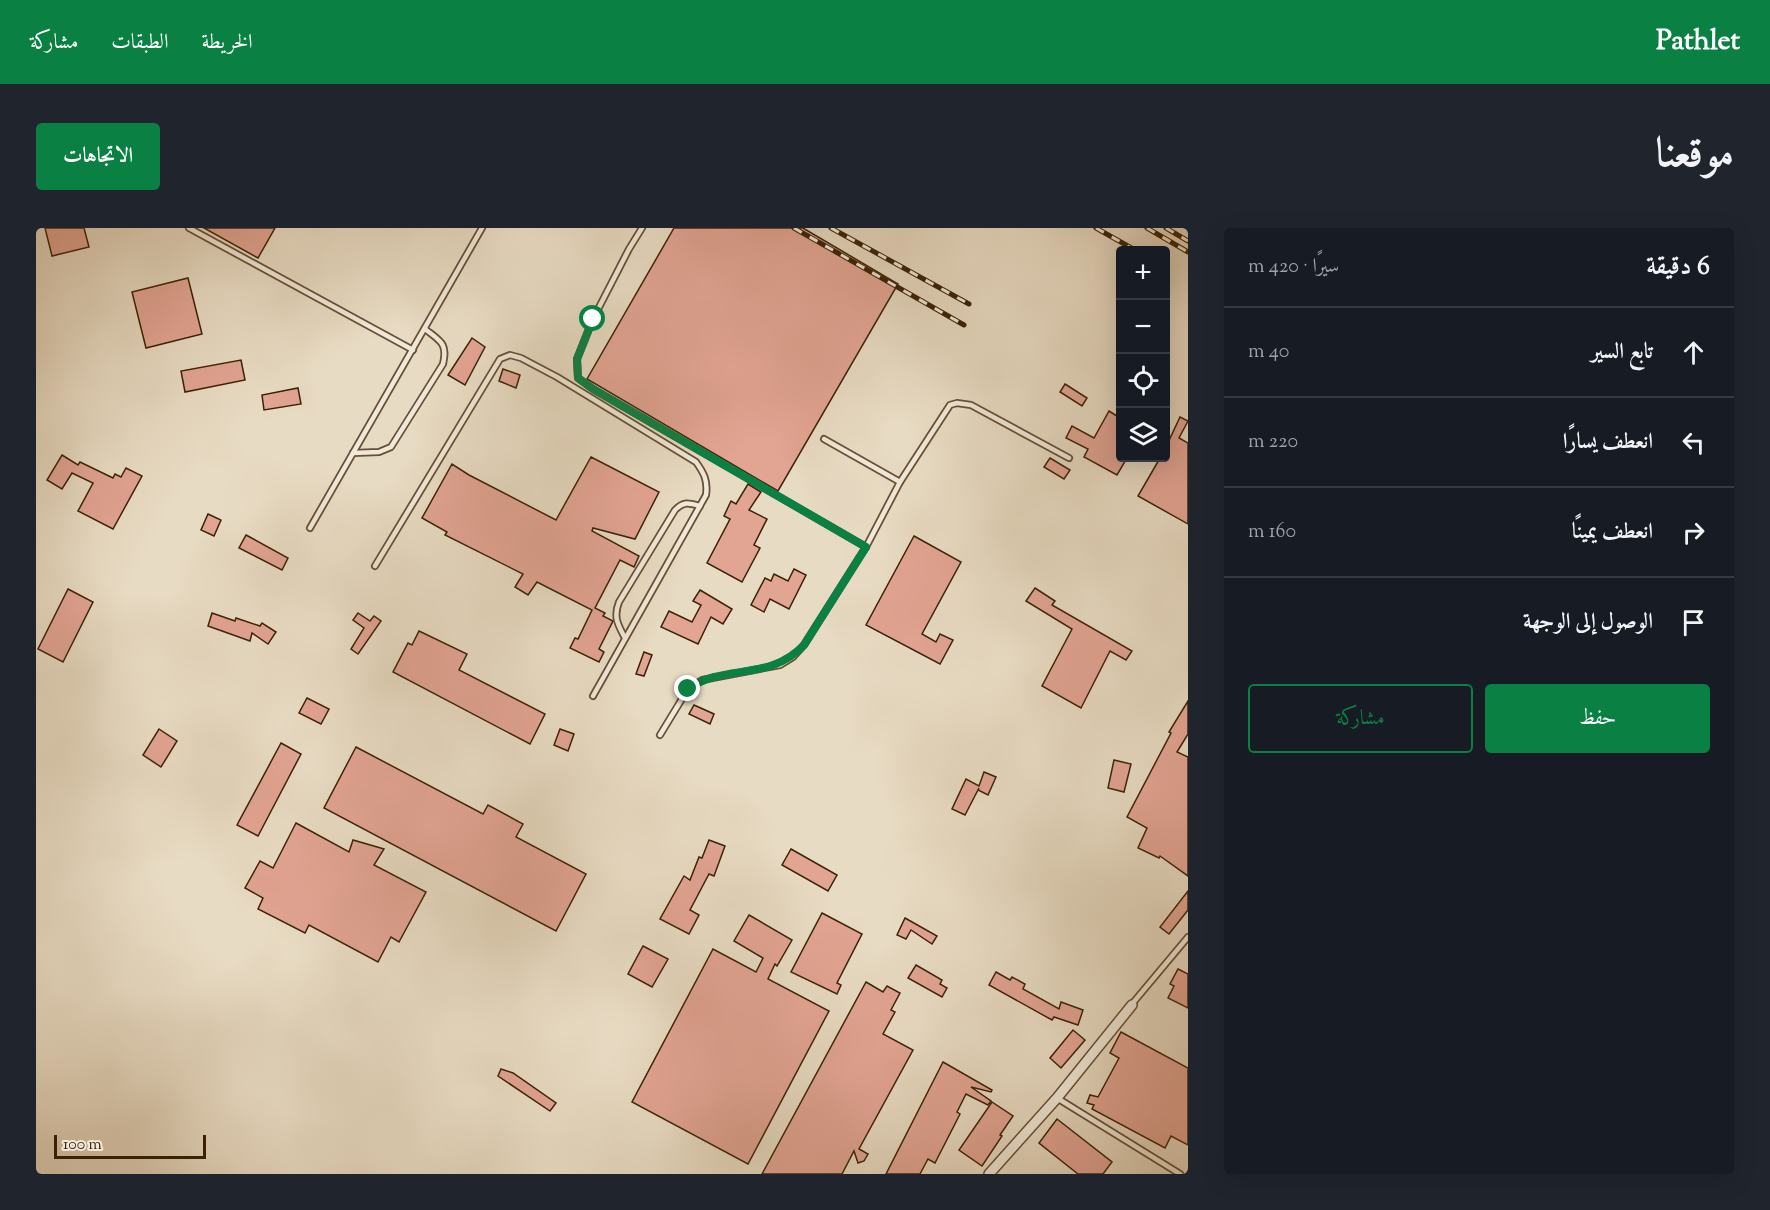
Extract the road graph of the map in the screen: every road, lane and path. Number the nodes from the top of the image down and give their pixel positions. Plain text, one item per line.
1 (189, 228) edge
2 (482, 228) edge
3 (642, 228) edge
4 (425, 329) junction
5 (413, 350) junction
6 (824, 439) dead end
7 (353, 453) junction
8 (1069, 458) dead end
9 (900, 482) junction
10 (700, 506) junction
11 (310, 528) dead end
12 (866, 547) junction
13 (375, 566) dead end
14 (626, 639) junction
15 (593, 696) dead end
16 (660, 735) dead end
17 (1188, 937) edge
18 (1132, 1005) joint
19 (1057, 1098) junction
20 (989, 1174) edge
21 (1180, 1174) edge

1 - 5 lane
2 - 4 lane
3 - 12 lane
4 - 5 lane
4 - 7 lane
5 - 7 lane
6 - 9 lane
7 - 11 lane
8 - 9 lane
9 - 12 lane
10 - 13 lane
10 - 14 lane
10 - 14 lane
12 - 16 lane
14 - 15 lane
17 - 18 lane
18 - 19 street
19 - 20 street
19 - 21 lane

